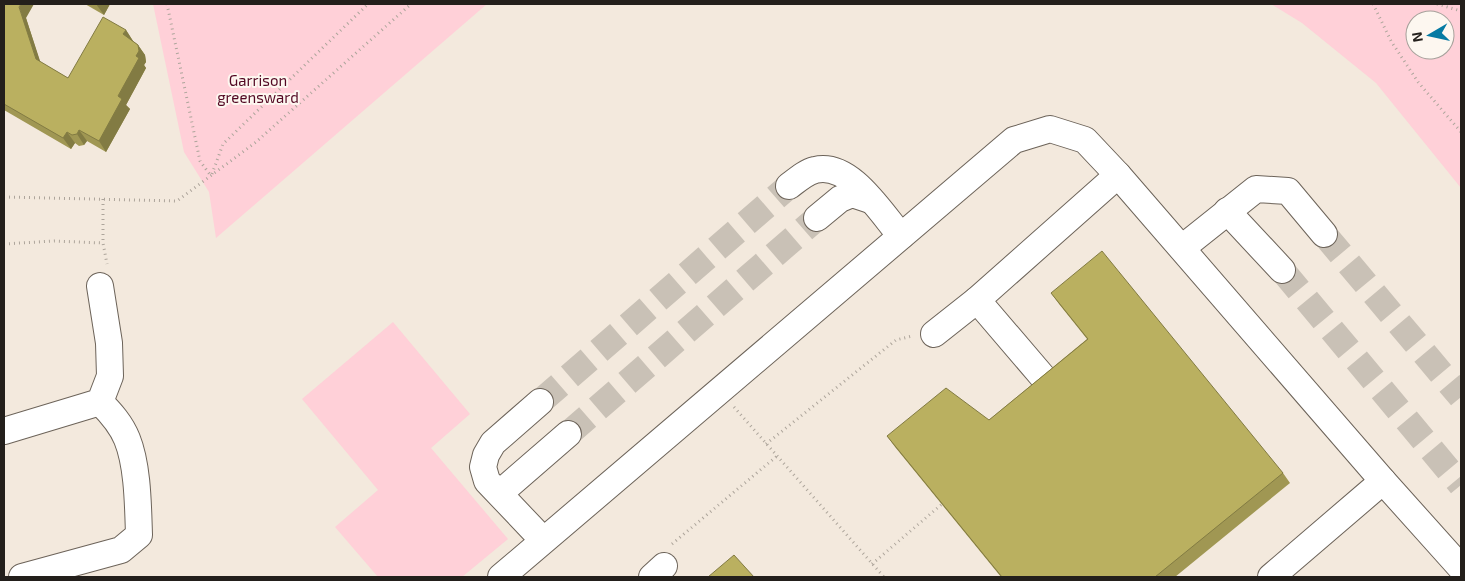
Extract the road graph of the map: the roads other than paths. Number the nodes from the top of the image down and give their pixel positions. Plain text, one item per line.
1 (1118, 174) junction
2 (789, 186) tunnel mouth
3 (870, 200) junction
4 (1227, 211) junction
5 (816, 218) tunnel mouth
6 (1324, 234) tunnel mouth
7 (901, 236) junction
8 (1182, 248) junction
9 (1282, 270) tunnel mouth
10 (100, 286) road end
11 (977, 300) junction
12 (934, 334) road end
13 (1042, 376) edge
14 (100, 402) junction
15 (540, 402) tunnel mouth
16 (4, 431) edge
17 (568, 434) tunnel mouth
18 (1382, 481) junction
19 (500, 493) junction
20 (542, 540) junction
21 (1461, 568) edge
22 (1461, 574) edge
23 (22, 577) edge
24 (501, 577) edge
25 (1271, 577) edge
26 (1457, 577) edge

1 - 7 street
1 - 8 street
1 - 11 street
2 - 3 street
3 - 5 street
3 - 7 street
4 - 6 street
4 - 8 street
4 - 9 street
7 - 20 street
8 - 18 street
10 - 14 street
11 - 12 street
11 - 13 street
14 - 16 street
14 - 23 street
15 - 19 street
17 - 19 street
18 - 21 street
18 - 25 street
19 - 20 street
20 - 24 street
22 - 26 street

